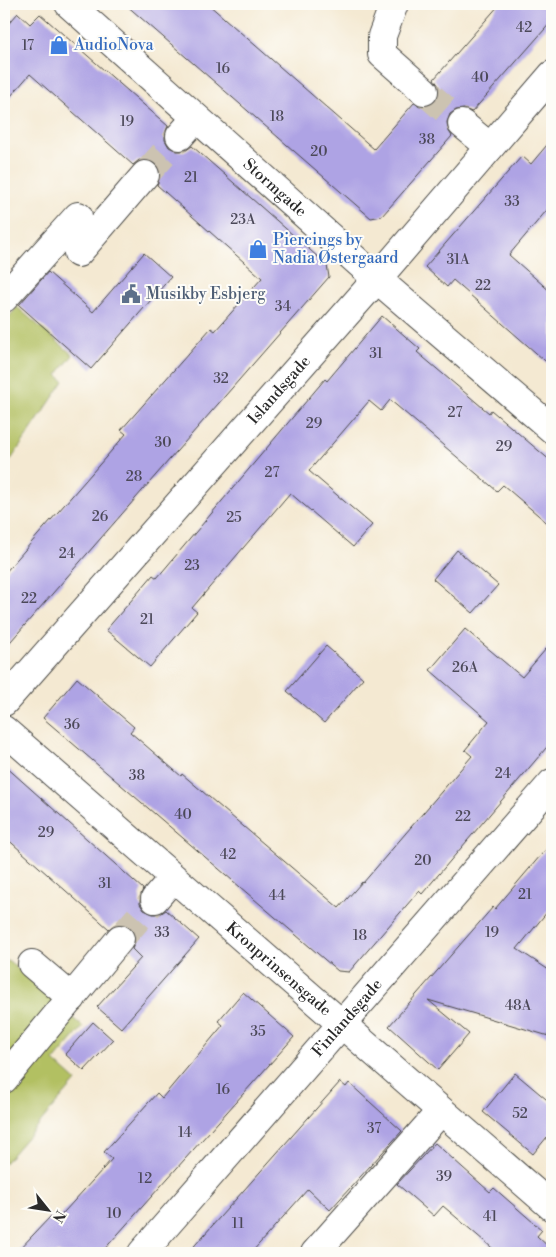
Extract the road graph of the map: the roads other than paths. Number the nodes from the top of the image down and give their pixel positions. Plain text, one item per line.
1 (69, 4) edge
2 (394, 4) edge
3 (552, 75) edge
4 (424, 90) tunnel mouth
5 (462, 124) tunnel mouth
6 (490, 148) junction
7 (145, 175) tunnel mouth
8 (78, 216) dead end
9 (78, 254) dead end
10 (377, 279) junction
11 (4, 298) edge
12 (552, 429) edge
13 (4, 702) edge
14 (4, 730) edge
15 (552, 783) edge
16 (173, 878) junction
17 (155, 899) tunnel mouth
18 (120, 938) tunnel mouth
19 (32, 964) dead end
20 (72, 998) junction
21 (341, 1025) junction
22 (4, 1079) edge
23 (441, 1111) junction
24 (552, 1207) edge
25 (142, 1253) edge
26 (315, 1253) edge

1 - 10 street, Stormgade
2 - 4 street
3 - 6 street, Islandsgade
5 - 6 street
6 - 10 street, Islandsgade
7 - 9 street
8 - 11 street
10 - 12 street, Stormgade
10 - 13 street, Islandsgade
14 - 16 street, Kronprinsensgade
15 - 21 street, Finlandsgade
16 - 17 street
16 - 21 street, Kronprinsensgade
18 - 20 street
19 - 20 street
20 - 22 street
21 - 23 street, Kronprinsensgade
21 - 25 street, Finlandsgade
23 - 24 street, Kronprinsensgade
23 - 26 street

